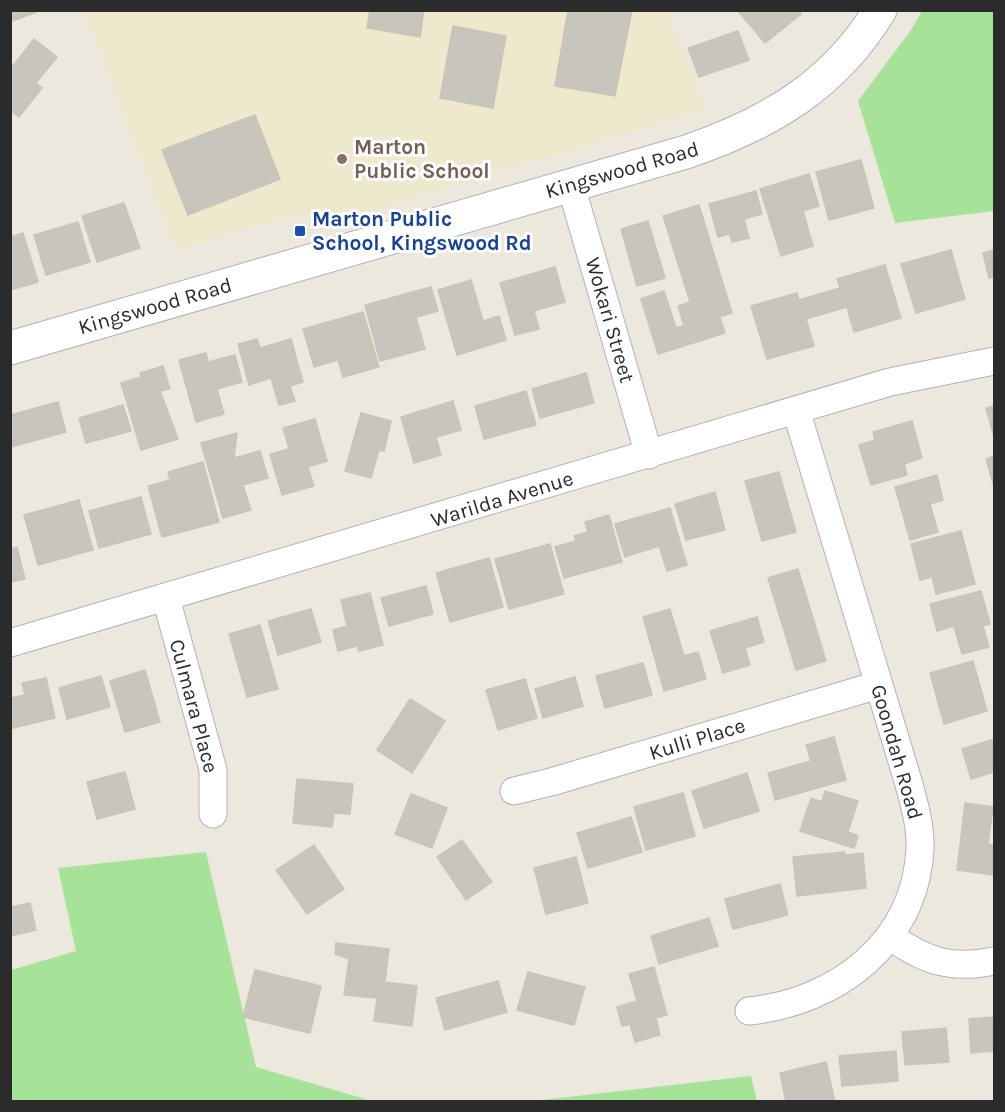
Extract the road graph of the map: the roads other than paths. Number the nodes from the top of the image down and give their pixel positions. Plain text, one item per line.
1 (880, 10) edge
2 (571, 186) junction
3 (10, 348) edge
4 (994, 361) edge
5 (796, 410) junction
6 (649, 455) junction
7 (166, 598) junction
8 (10, 643) edge
9 (878, 685) junction
10 (514, 791) dead end
11 (213, 814) dead end
12 (890, 936) junction
13 (994, 961) edge
14 (749, 1011) dead end

1 - 2 street, Kingswood Road
2 - 3 street, Kingswood Road
2 - 6 street, Wokari Street
4 - 5 street, Warilda Avenue
5 - 6 street, Warilda Avenue
5 - 9 street, Goondah Road
6 - 7 street, Warilda Avenue
7 - 8 street, Warilda Avenue
7 - 11 street, Culmara Place
9 - 10 street, Kulli Place
9 - 12 street, Goondah Road
12 - 13 street
12 - 14 street, Goondah Road

